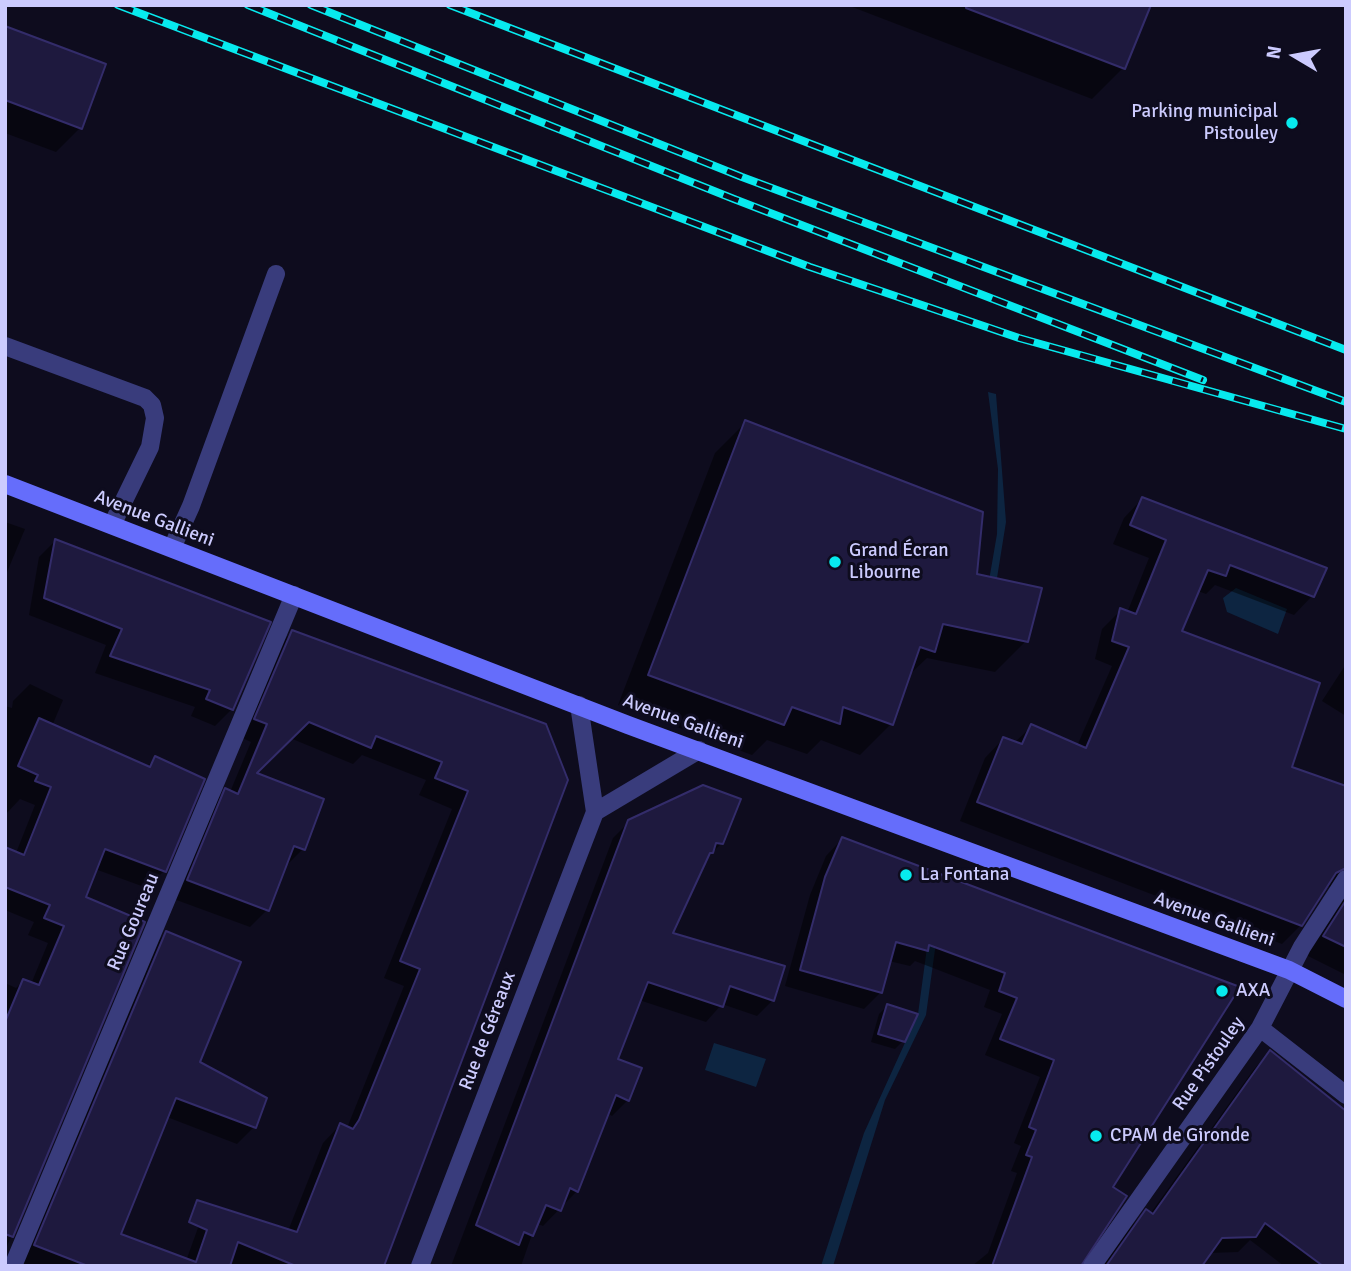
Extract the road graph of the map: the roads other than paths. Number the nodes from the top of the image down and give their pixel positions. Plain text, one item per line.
1 (276, 274) dead end
2 (5, 346) edge
3 (5, 484) edge
4 (112, 525) junction
5 (172, 548) junction
6 (295, 595) junction
7 (579, 705) junction
8 (699, 750) junction
9 (595, 812) junction
10 (1346, 878) edge
11 (1289, 970) junction
12 (1346, 999) edge
13 (1261, 1028) junction
14 (1346, 1095) edge
15 (13, 1266) edge
16 (420, 1266) edge
17 (1092, 1266) edge

1 - 5 street
2 - 4 street
3 - 4 main road, Avenue Gallieni
4 - 5 main road, Avenue Gallieni
5 - 6 main road, Avenue Gallieni
6 - 7 main road, Avenue Gallieni
6 - 15 street, Rue Goureau
7 - 8 main road, Avenue Gallieni
7 - 9 street, Rue de Géreaux
8 - 9 street
8 - 11 main road, Avenue Gallieni
9 - 16 street, Rue de Géreaux
10 - 11 street, Rue Pistouley
11 - 12 main road, Avenue Gallieni
11 - 13 street, Rue Pistouley
13 - 14 street
13 - 17 street, Rue Pistouley

